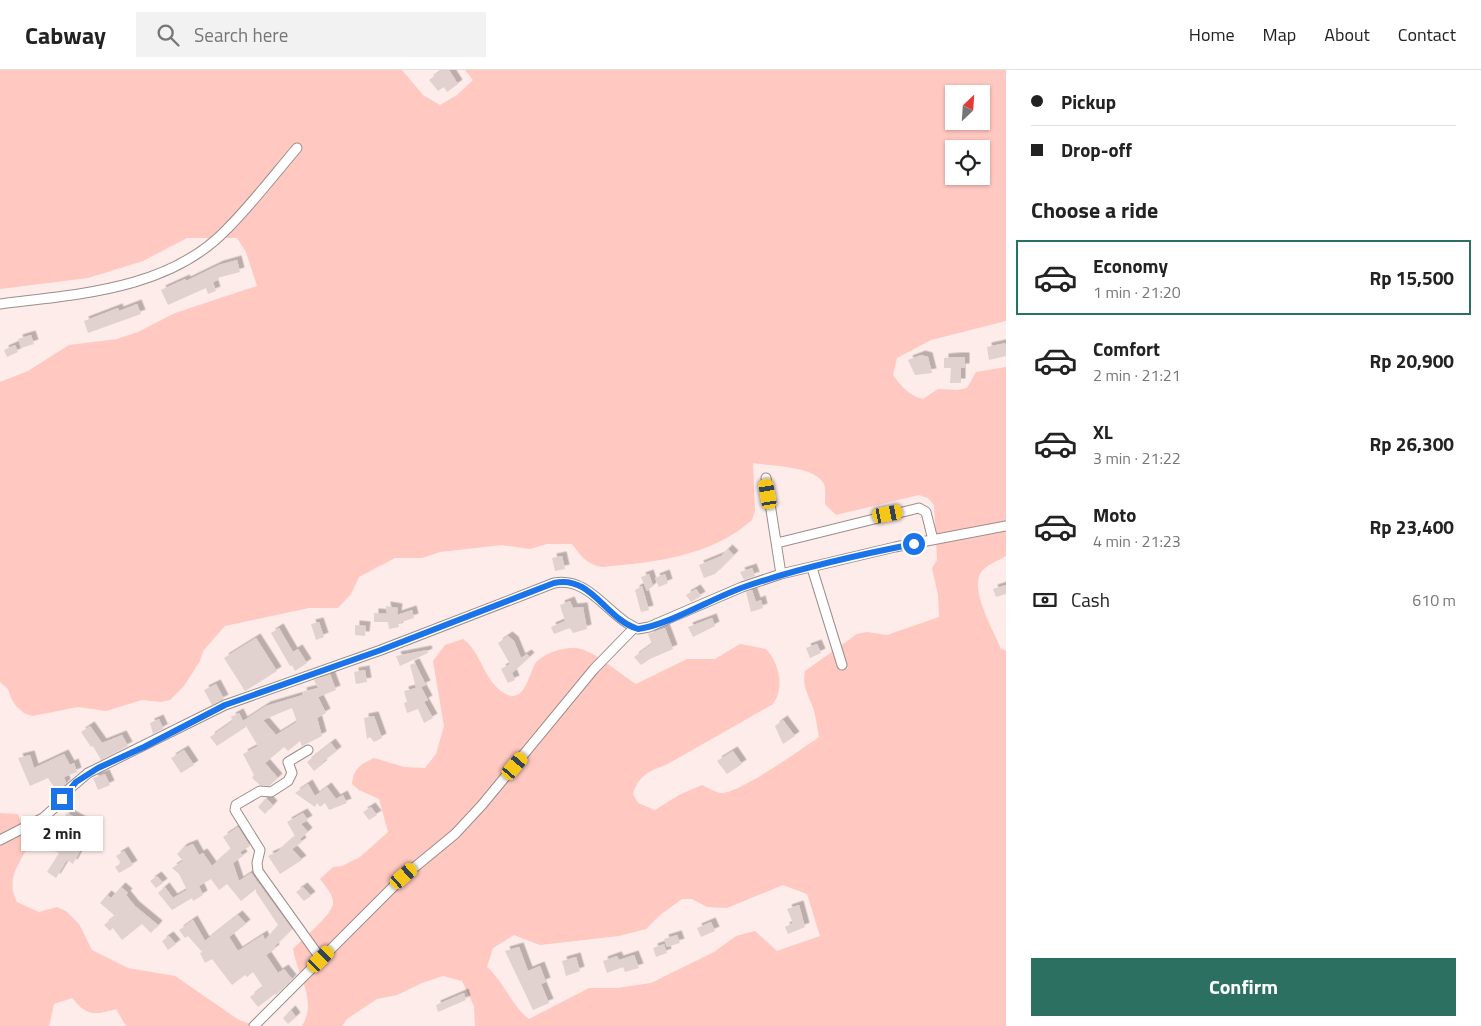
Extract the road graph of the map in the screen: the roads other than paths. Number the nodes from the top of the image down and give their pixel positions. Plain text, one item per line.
1 (297, 148) dead end
2 (0, 304) edge
3 (766, 478) dead end
4 (1006, 526) edge
5 (932, 540) junction
6 (777, 543) junction
7 (812, 568) junction
8 (781, 574) junction
9 (634, 628) junction
10 (842, 666) dead end
11 (308, 750) dead end
12 (0, 840) edge
13 (321, 959) junction
14 (254, 1026) edge

1 - 2 street
3 - 6 street
4 - 5 street
5 - 6 street
5 - 7 street
6 - 8 street
7 - 8 street
7 - 10 street
8 - 9 street
9 - 12 street
9 - 13 street
11 - 13 street
13 - 14 street

